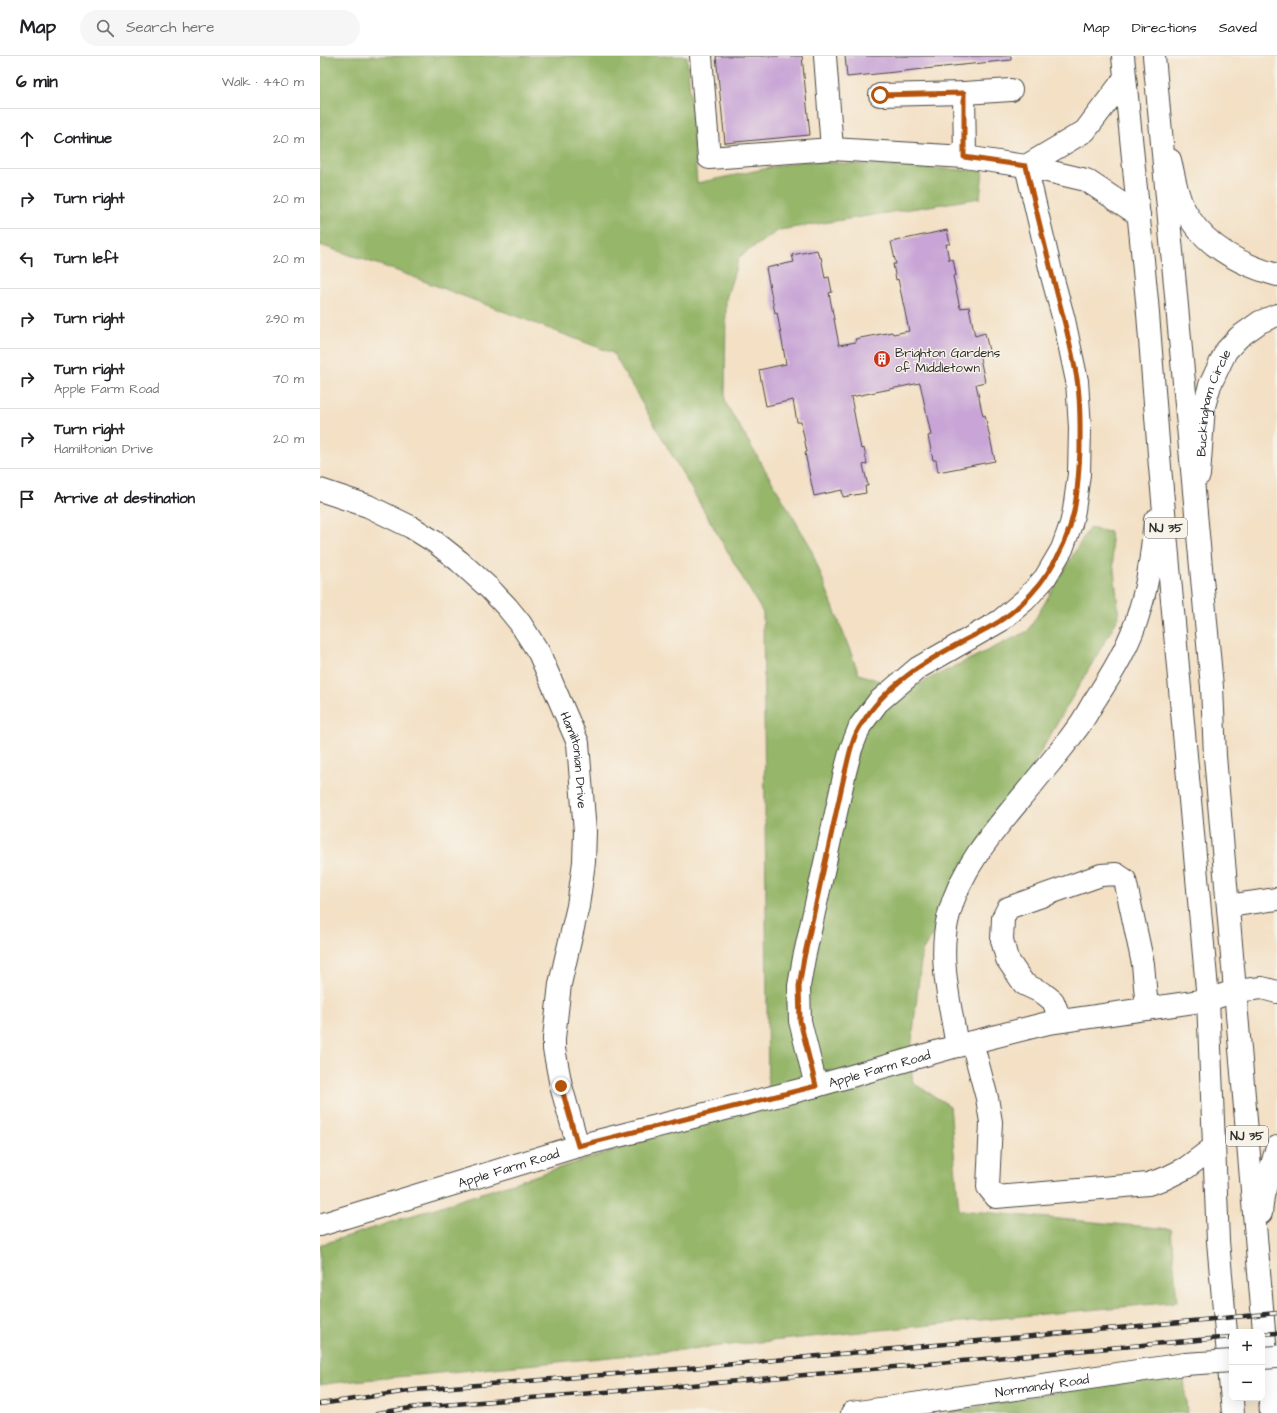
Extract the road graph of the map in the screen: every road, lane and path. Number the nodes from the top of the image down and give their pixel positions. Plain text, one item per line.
1 (701, 56) edge
2 (825, 56) edge
3 (1123, 56) edge
4 (1154, 56) edge
5 (1125, 78) junction
6 (1011, 90) dead end
7 (964, 93) junction
8 (880, 95) dead end
9 (1161, 125) junction
10 (832, 149) junction
11 (964, 157) junction
12 (1026, 166) junction
13 (1138, 215) junction
14 (1277, 275) edge
15 (1277, 315) edge
16 (1160, 467) junction
17 (320, 490) edge
18 (1196, 518) junction
19 (1277, 899) edge
20 (1228, 906) junction
21 (1235, 991) junction
22 (1277, 992) edge
23 (1208, 1000) junction
24 (1146, 1009) junction
25 (1061, 1021) junction
26 (964, 1044) junction
27 (816, 1086) junction
28 (578, 1146) junction
29 (1214, 1147) junction
30 (1277, 1147) edge
31 (320, 1225) edge
32 (1256, 1252) junction
33 (1277, 1357) edge
34 (1265, 1358) edge
35 (1229, 1360) edge
36 (852, 1413) edge
37 (1233, 1413) edge
38 (1271, 1413) edge

1 - 10 main road
2 - 10 main road
3 - 5 main road, NJ 35
4 - 9 main road, NJ 35
5 - 12 main road
5 - 13 main road, NJ 35
6 - 7 main road
7 - 8 main road
7 - 11 main road
9 - 14 main road
9 - 18 main road, NJ 35
10 - 11 main road
11 - 12 main road
12 - 13 main road
12 - 27 main road
13 - 16 main road, NJ 35
15 - 18 main road, Buckingham Circle
16 - 23 main road, NJ 35
16 - 26 main road
17 - 28 main road, Hamiltonian Drive
18 - 20 main road, NJ 35
19 - 20 main road
20 - 21 main road, NJ 35
21 - 22 main road, Apple Farm Road
21 - 23 main road, Apple Farm Road
21 - 32 main road, NJ 35
23 - 24 main road, Apple Farm Road
23 - 29 main road, NJ 35
24 - 25 main road, Apple Farm Road
24 - 25 main road
25 - 26 main road, Apple Farm Road
26 - 27 main road, Apple Farm Road
26 - 29 main road
27 - 28 main road, Apple Farm Road
28 - 31 main road, Apple Farm Road
29 - 37 main road, NJ 35
30 - 32 main road
32 - 38 main road, NJ 35
33 - 34 main road, bridge
35 - 36 main road, Normandy Road, bridge

